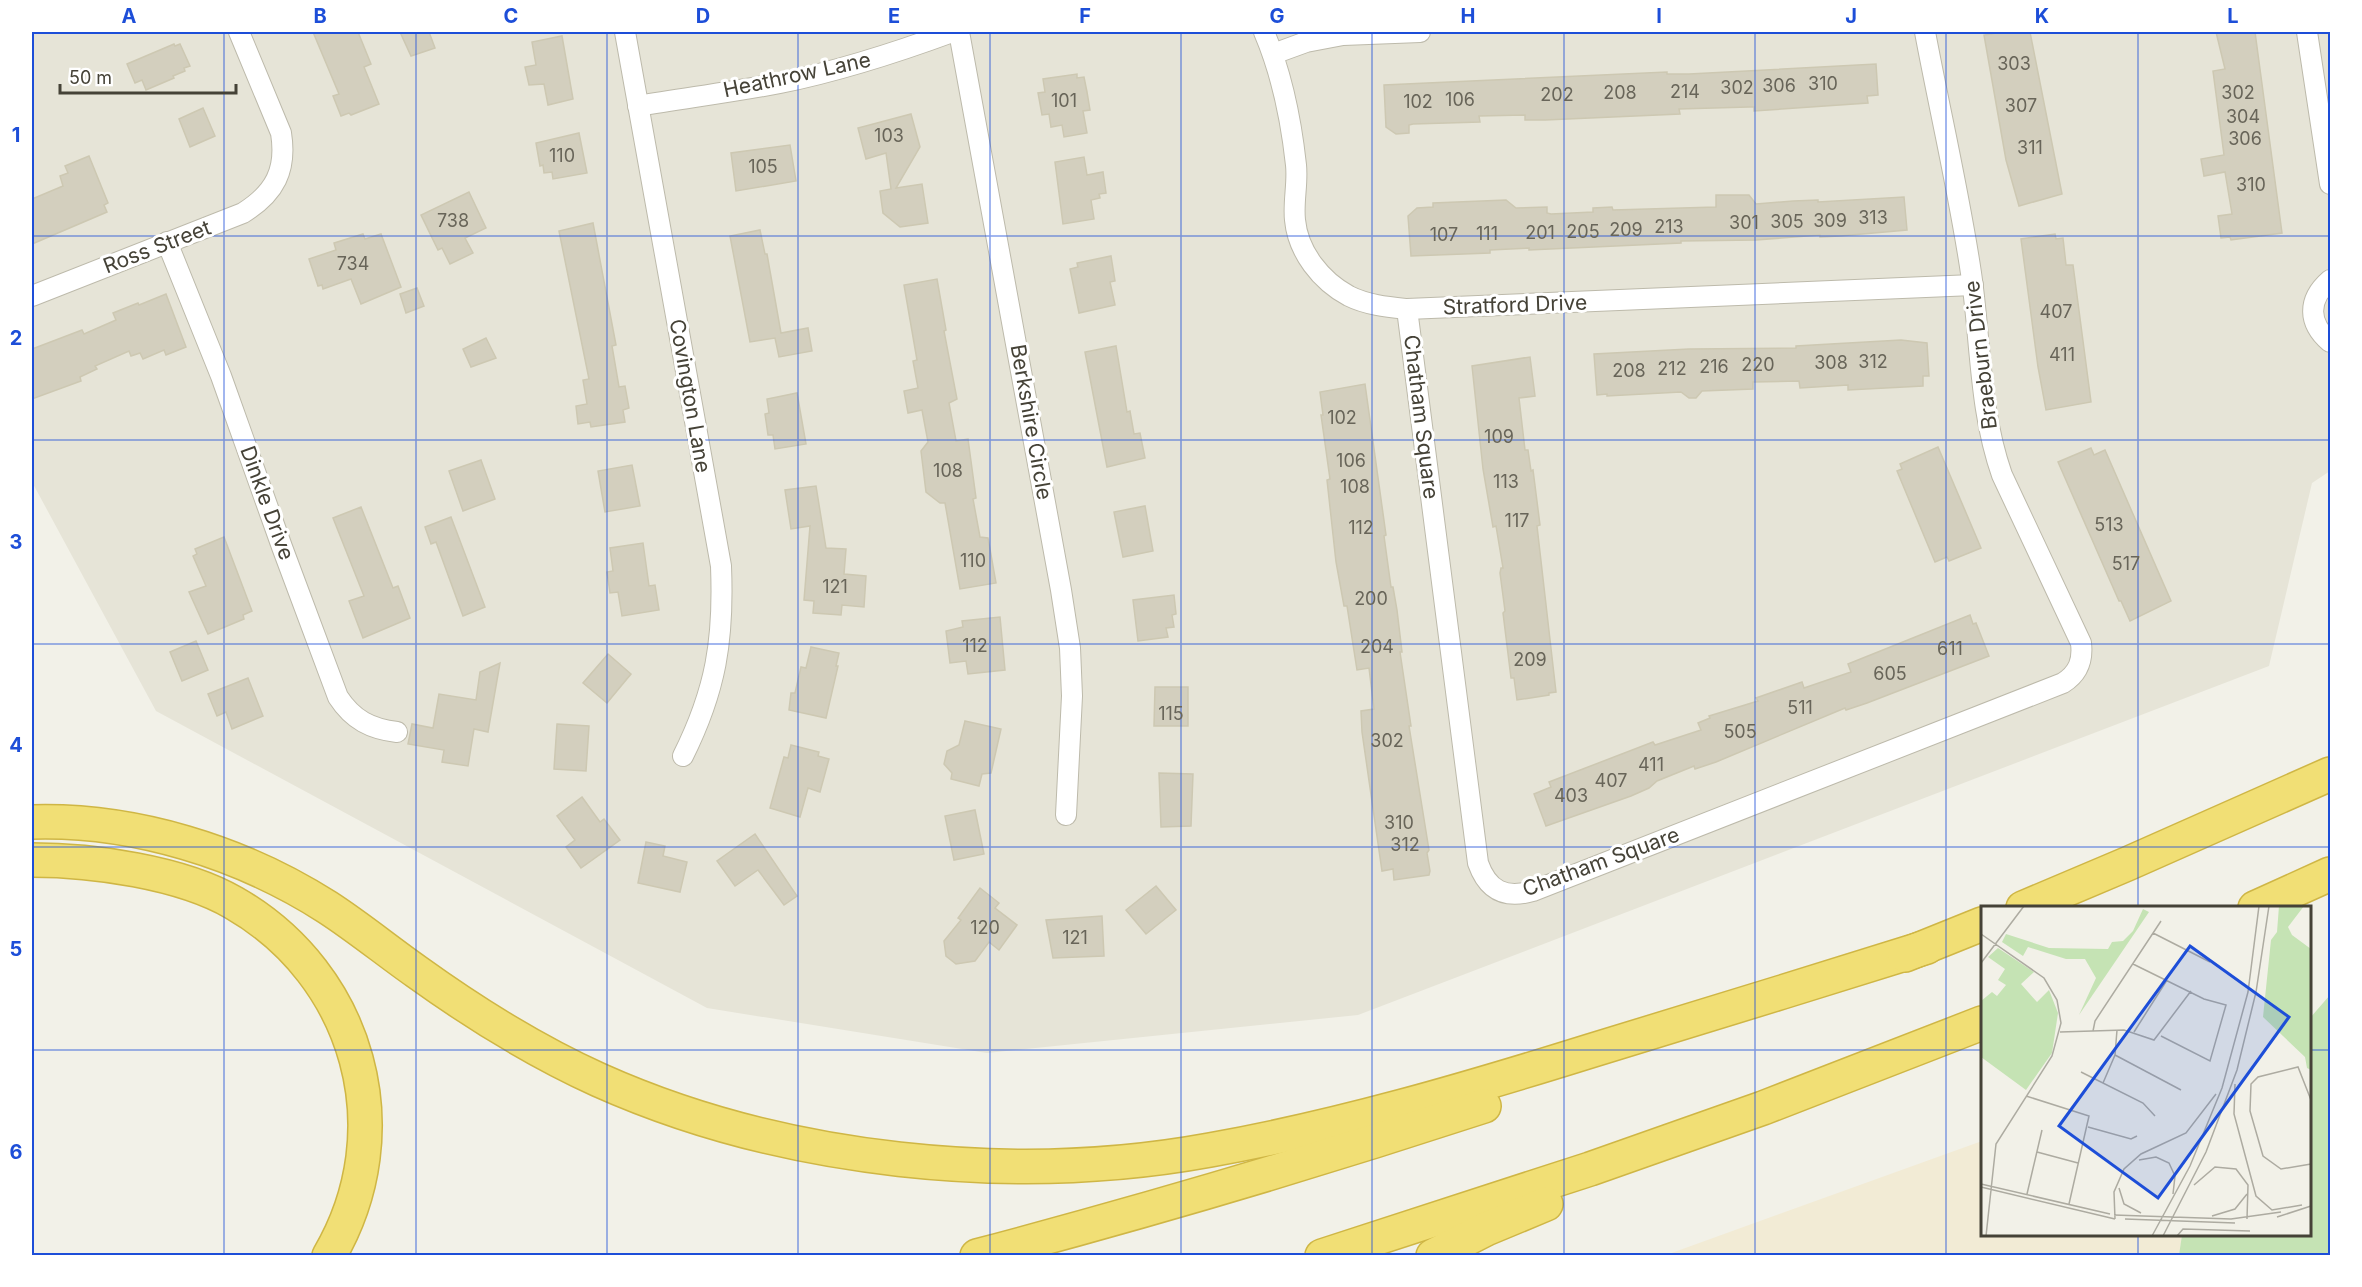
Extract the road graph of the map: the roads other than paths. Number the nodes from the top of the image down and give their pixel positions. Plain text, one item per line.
1 (239, 32) edge
2 (625, 32) edge
3 (952, 32) edge
4 (959, 32) edge
5 (1264, 32) edge
6 (1420, 32) edge
7 (1925, 32) edge
8 (2307, 32) edge
9 (1274, 54) junction
10 (638, 106) junction
11 (2331, 184) edge
12 (168, 242) junction
13 (2331, 280) edge
14 (1973, 285) junction
15 (32, 296) edge
16 (1407, 309) junction
17 (2331, 342) edge
18 (2080, 663) joint
19 (397, 732) dead end
20 (683, 756) dead end
21 (2331, 774) edge
22 (1066, 815) dead end
23 (32, 822) edge
24 (32, 861) edge
25 (2331, 874) edge
26 (2028, 906) edge
27 (2259, 906) edge
28 (1981, 925) edge
29 (1927, 947) junction
30 (1977, 1026) edge
31 (329, 1256) edge
32 (976, 1256) edge
33 (1322, 1256) edge
34 (1433, 1256) edge

1 - 12 street, Ross Street
2 - 10 street, Covington Lane
3 - 10 street, Heathrow Lane
4 - 22 street, Berkshire Circle
5 - 9 street, Stratford Drive
6 - 9 street
7 - 14 street, Braeburn Drive
8 - 11 street
9 - 16 street, Stratford Drive
10 - 20 street, Covington Lane
12 - 15 street, Ross Street
12 - 19 street, Dinkle Drive
13 - 17 street
14 - 16 street, Stratford Drive
14 - 18 street, Braeburn Drive
16 - 18 street, Chatham Square
21 - 26 highway
23 - 29 highway
24 - 31 highway
25 - 27 highway
28 - 29 highway
29 - 32 highway
30 - 33 highway
30 - 34 highway

